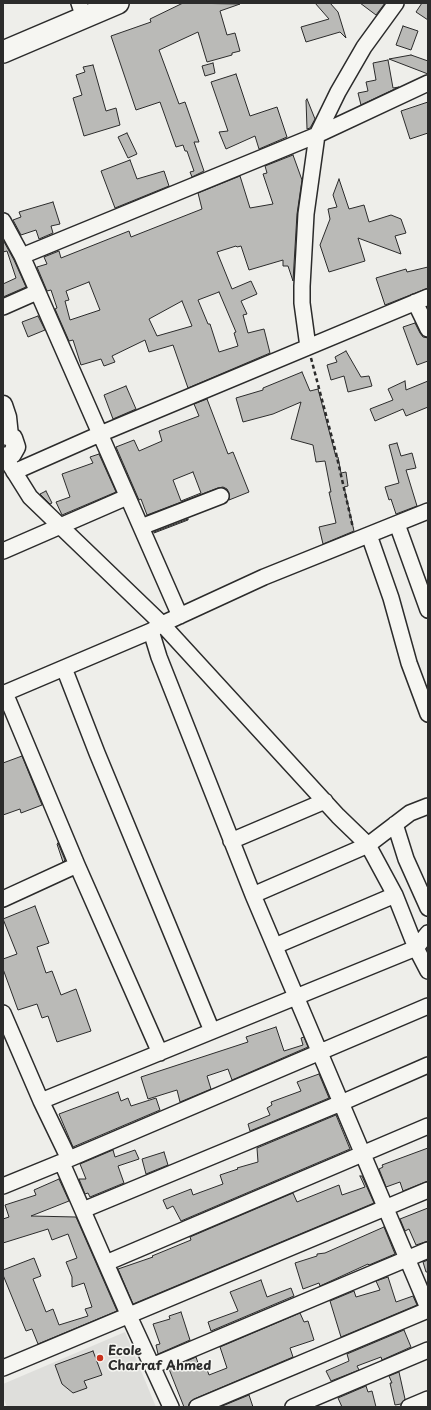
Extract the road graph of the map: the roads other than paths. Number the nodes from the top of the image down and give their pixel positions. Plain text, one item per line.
1 (118, 3) edge
2 (396, 3) edge
3 (81, 10) edge
4 (3, 52) edge
5 (428, 83) edge
6 (317, 135) junction
7 (3, 221) edge
8 (22, 256) junction
9 (37, 292) junction
10 (422, 299) edge
11 (3, 307) edge
12 (428, 329) edge
13 (308, 347) junction
14 (3, 405) edge
15 (100, 434) junction
16 (6, 436) edge
17 (7, 462) edge
18 (221, 496) dead end
19 (127, 497) junction
20 (428, 511) edge
21 (397, 524) junction
22 (60, 527) junction
23 (141, 528) junction
24 (362, 538) junction
25 (3, 551) edge
26 (428, 610) edge
27 (180, 616) junction
28 (156, 627) junction
29 (64, 668) junction
30 (4, 693) edge
31 (428, 714) edge
32 (324, 801) junction
33 (428, 806) edge
34 (396, 824) junction
35 (231, 841) junction
36 (368, 845) junction
37 (77, 865) junction
38 (253, 895) junction
39 (395, 895) junction
40 (3, 899) edge
41 (428, 908) edge
42 (428, 933) edge
43 (275, 946) junction
44 (416, 948) junction
45 (428, 971) edge
46 (295, 997) junction
47 (428, 1006) edge
48 (3, 1013) edge
49 (212, 1031) junction
50 (320, 1052) junction
51 (160, 1053) junction
52 (428, 1065) edge
53 (41, 1101) junction
54 (341, 1103) junction
55 (428, 1126) edge
56 (363, 1154) junction
57 (65, 1161) junction
58 (3, 1186) edge
59 (428, 1190) edge
60 (385, 1207) junction
61 (83, 1210) junction
62 (428, 1250) edge
63 (407, 1258) junction
64 (106, 1263) junction
65 (428, 1309) edge
66 (129, 1316) junction
67 (428, 1350) edge
68 (152, 1366) junction
69 (3, 1368) edge
70 (428, 1399) edge
71 (171, 1407) edge
72 (197, 1407) edge
73 (293, 1407) edge
74 (409, 1407) edge

1 - 3 main road
2 - 6 street
3 - 4 main road
5 - 6 street
6 - 8 street
6 - 13 street
7 - 8 street
8 - 9 street
9 - 11 street
9 - 15 street
10 - 12 street
10 - 13 street
13 - 15 street
14 - 16 street
15 - 17 street
15 - 19 street
16 - 17 street
17 - 22 street
18 - 23 street
19 - 22 street
19 - 23 street
20 - 21 street
21 - 24 street
21 - 26 street
22 - 25 street
22 - 28 street
23 - 27 street
24 - 27 street
24 - 31 street
27 - 28 street
28 - 29 street
28 - 32 street
28 - 35 street
29 - 30 street
29 - 49 street
30 - 37 street
32 - 35 street
32 - 36 street
33 - 34 street
34 - 36 street
34 - 41 street
35 - 38 street
36 - 38 street
36 - 39 street
37 - 40 street
37 - 51 street
38 - 43 street
39 - 43 street
39 - 44 street
42 - 44 street
43 - 46 street
44 - 45 street
44 - 46 street
46 - 49 street
46 - 50 street
47 - 50 street
48 - 53 street
49 - 51 street
50 - 54 street
50 - 57 street
51 - 53 street
52 - 54 street
53 - 57 street
54 - 56 street
54 - 61 street
55 - 56 street
56 - 60 street
56 - 64 street
57 - 58 street
57 - 61 street
59 - 60 street
60 - 63 street
60 - 66 street
61 - 64 street
62 - 63 street
63 - 65 street
63 - 68 street
64 - 66 street
65 - 72 street
66 - 68 street
66 - 69 street
67 - 73 street
68 - 71 street
70 - 74 street

